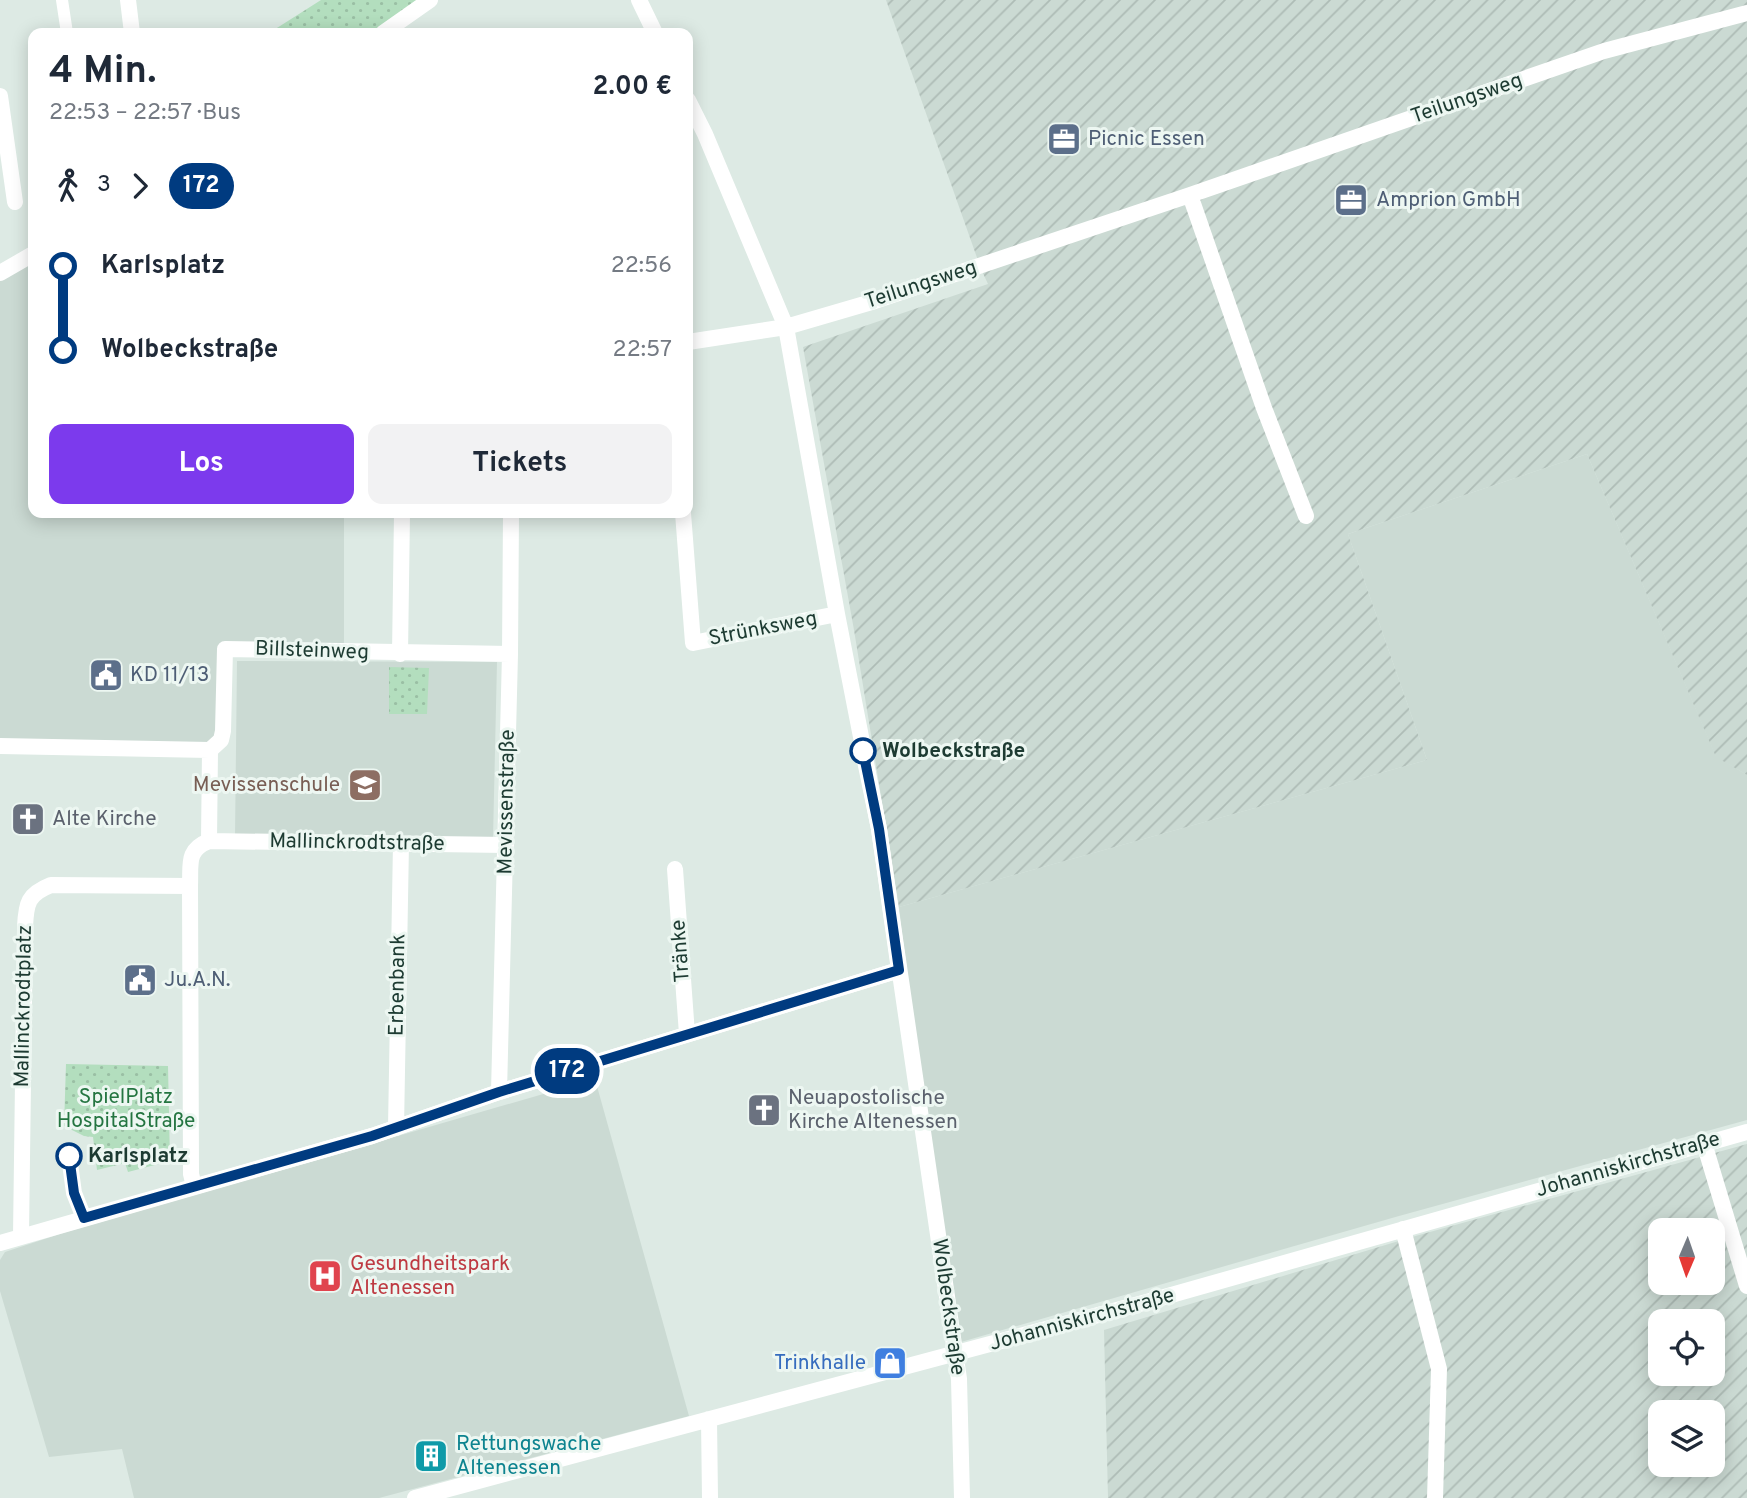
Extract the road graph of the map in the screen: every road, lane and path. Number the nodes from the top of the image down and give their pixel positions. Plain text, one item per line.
1 (62, 0) edge
2 (128, 0) edge
3 (430, 0) edge
4 (639, 0) edge
5 (1722, 0) edge
6 (1747, 13) edge
7 (1727, 17) junction
8 (66, 28) edge
9 (131, 28) edge
10 (390, 28) edge
11 (653, 28) edge
12 (0, 96) edge
13 (693, 110) edge
14 (1190, 195) junction
15 (15, 202) dead end
16 (28, 257) edge
17 (0, 273) edge
18 (786, 327) junction
19 (693, 341) edge
20 (1306, 516) dead end
21 (402, 518) edge
22 (511, 518) edge
23 (683, 518) edge
24 (837, 614) junction
25 (400, 654) junction
26 (510, 654) junction
27 (0, 746) edge
28 (210, 750) junction
29 (209, 841) junction
30 (401, 843) junction
31 (506, 845) junction
32 (675, 869) dead end
33 (190, 886) junction
34 (899, 970) junction
35 (687, 1034) junction
36 (499, 1092) junction
37 (396, 1128) junction
38 (1747, 1132) edge
39 (1704, 1143) junction
40 (194, 1186) junction
41 (1403, 1229) junction
42 (21, 1236) junction
43 (0, 1243) edge
44 (1747, 1286) edge
45 (955, 1354) junction
46 (709, 1419) junction
47 (453, 1493) edge
48 (415, 1498) edge
49 (710, 1498) edge
50 (962, 1498) edge
51 (1436, 1498) edge

1 - 8 street
2 - 9 street
3 - 10 street
4 - 11 street
5 - 7 street
6 - 7 street, Teilungsweg
7 - 14 street, Teilungsweg
12 - 15 street
13 - 18 street, Wolbeckstraße
14 - 18 street, Teilungsweg
14 - 20 street
16 - 17 street
18 - 19 street, Teilungsweg
18 - 24 street, Wolbeckstraße
21 - 25 street, Billsteinweg
22 - 26 street, Mevissenstraße
23 - 24 street, Strünksweg
24 - 34 street, Wolbeckstraße
25 - 26 street, Billsteinweg
25 - 28 street, Billsteinweg
26 - 31 street, Mevissenstraße
27 - 28 street
28 - 29 street
29 - 30 street, Mallinckrodtstraße
29 - 33 street
30 - 31 street, Mallinckrodtstraße
30 - 37 street, Erbenbank
31 - 36 street, Mevissenstraße
32 - 35 street, Tränke
33 - 40 street
33 - 42 street, Mallinckrodtplatz
34 - 35 street
34 - 45 street, Wolbeckstraße
35 - 36 street
36 - 37 street
37 - 40 street
38 - 39 street, Johanniskirchstraße
39 - 41 street, Johanniskirchstraße
39 - 44 street
40 - 42 street
41 - 45 street, Johanniskirchstraße
41 - 51 street
42 - 43 street
45 - 46 street, Johanniskirchstraße
45 - 50 street, Wolbeckstraße
46 - 47 street, Johanniskirchstraße
46 - 49 street
47 - 48 street, Johanniskirchstraße

